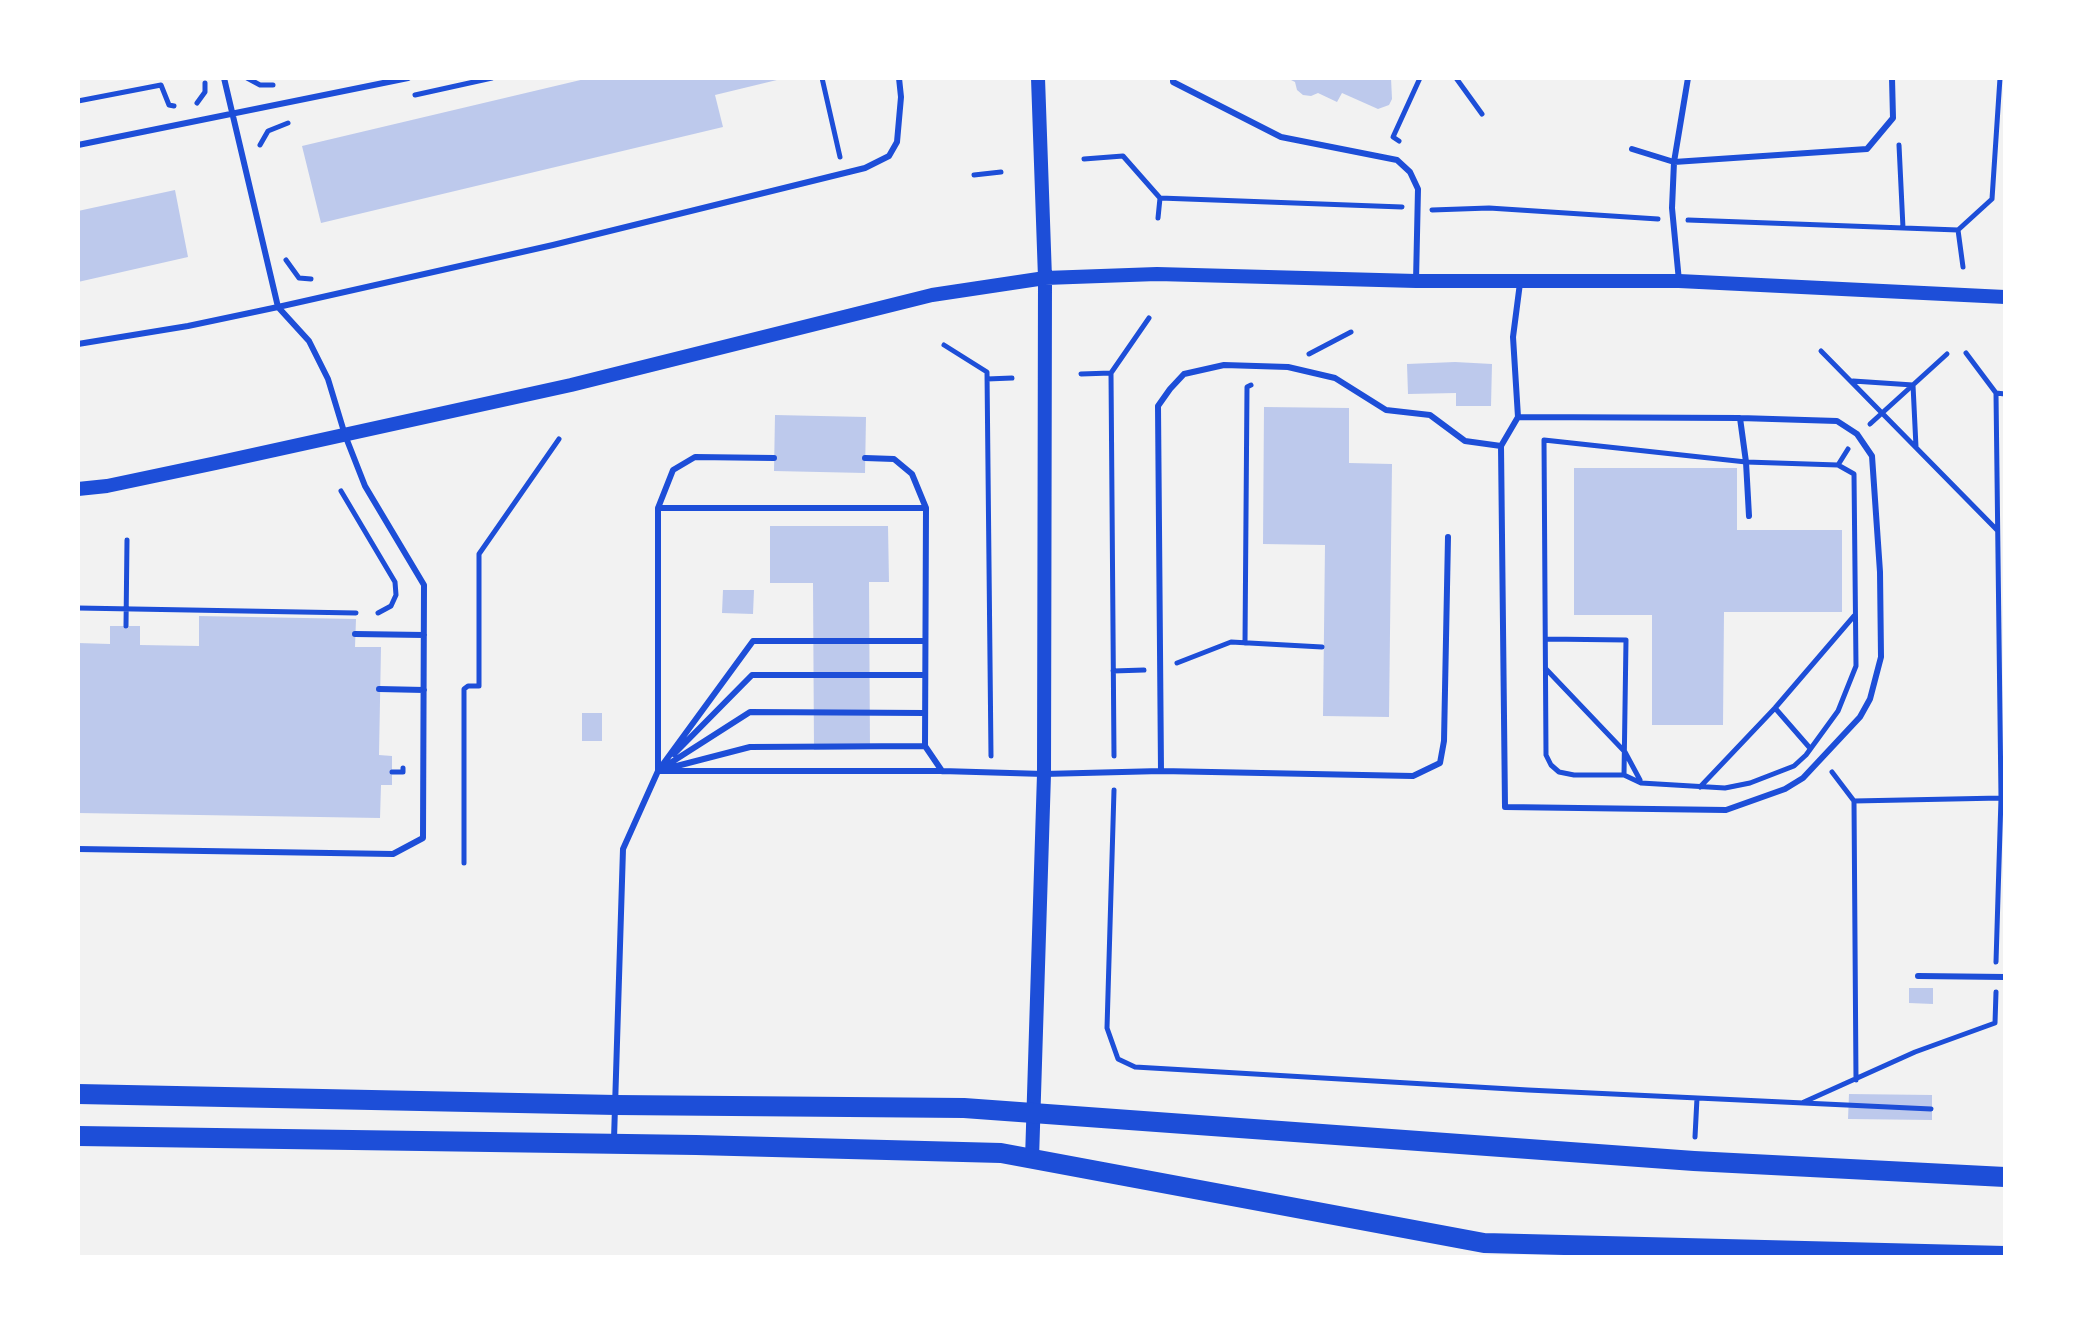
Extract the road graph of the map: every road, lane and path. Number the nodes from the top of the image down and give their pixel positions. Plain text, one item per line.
1 (153, 78) edge
2 (205, 78) edge
3 (224, 78) edge
4 (247, 78) edge
5 (408, 78) edge
6 (492, 78) edge
7 (822, 78) edge
8 (899, 78) edge
9 (1038, 78) edge
10 (1173, 78) edge
11 (1420, 78) edge
12 (1456, 78) edge
13 (1688, 78) edge
14 (1892, 78) edge
15 (2000, 78) edge
16 (285, 82) dead end
17 (161, 85) junction
18 (405, 97) dead end
19 (78, 101) edge
20 (195, 106) dead end
21 (184, 108) dead end
22 (233, 114) junction
23 (1482, 114) dead end
24 (303, 120) dead end
25 (78, 145) edge
26 (1406, 145) dead end
27 (1899, 145) dead end
28 (1632, 149) dead end
29 (849, 155) dead end
30 (263, 157) dead end
31 (1084, 159) dead end
32 (1674, 162) junction
33 (1001, 172) dead end
34 (974, 175) dead end
35 (1160, 198) junction
36 (1432, 200) dead end
37 (1419, 207) junction
38 (1433, 210) junction
39 (1158, 218) dead end
40 (1671, 220) junction
41 (1903, 228) junction
42 (1958, 230) junction
43 (283, 245) dead end
44 (1963, 267) dead end
45 (1045, 278) junction
46 (318, 280) dead end
47 (1521, 280) junction
48 (1416, 281) junction
49 (1679, 281) junction
50 (2005, 297) edge
51 (278, 307) junction
52 (1149, 318) dead end
53 (1351, 332) dead end
54 (78, 344) edge
55 (944, 345) dead end
56 (1821, 351) dead end
57 (1966, 353) dead end
58 (1947, 354) dead end
59 (1279, 366) junction
60 (1111, 373) junction
61 (1081, 374) dead end
62 (1012, 378) dead end
63 (987, 379) junction
64 (1852, 381) junction
65 (1913, 385) junction
66 (1996, 393) junction
67 (2005, 394) edge
68 (1883, 414) junction
69 (1518, 417) junction
70 (1740, 418) junction
71 (1857, 434) junction
72 (345, 435) junction
73 (559, 439) dead end
74 (1501, 446) junction
75 (1916, 448) junction
76 (774, 458) dead end
77 (865, 458) dead end
78 (1746, 462) junction
79 (1838, 465) junction
80 (78, 489) edge
81 (341, 491) dead end
82 (658, 508) junction
83 (926, 508) junction
84 (1749, 516) dead end
85 (1997, 530) junction
86 (1448, 537) dead end
87 (127, 540) dead end
88 (78, 608) edge
89 (126, 609) junction
90 (362, 613) dead end
91 (371, 613) dead end
92 (1855, 615) junction
93 (126, 626) dead end
94 (355, 634) dead end
95 (424, 635) junction
96 (1546, 639) junction
97 (924, 641) junction
98 (1245, 643) junction
99 (1322, 647) dead end
100 (1161, 669) junction
101 (1546, 669) junction
102 (1113, 671) junction
103 (925, 675) junction
104 (379, 689) dead end
105 (424, 690) junction
106 (1775, 708) junction
107 (925, 713) junction
108 (925, 746) junction
109 (1810, 749) junction
110 (1625, 752) junction
111 (1822, 759) junction
112 (658, 771) junction
113 (942, 771) junction
114 (1161, 771) junction
115 (1114, 772) junction
116 (991, 773) junction
117 (1044, 774) junction
118 (1624, 775) junction
119 (1641, 783) junction
120 (1699, 787) junction
121 (2001, 798) junction
122 (1854, 801) junction
123 (78, 849) edge
124 (464, 863) dead end
125 (1918, 976) dead end
126 (1996, 977) junction
127 (2005, 977) edge
128 (1856, 1080) junction
129 (78, 1094) edge
130 (1697, 1098) junction
131 (1803, 1102) junction
132 (616, 1105) junction
133 (1931, 1109) dead end
134 (1034, 1112) junction
135 (78, 1136) edge
136 (613, 1144) junction
137 (1032, 1159) junction
138 (1694, 1161) junction
139 (2005, 1177) edge
140 (2005, 1256) edge

1 - 17 path
2 - 20 path
3 - 22 lane
4 - 16 path
5 - 22 lane
6 - 18 path
7 - 29 path
8 - 51 lane
9 - 45 street
10 - 37 lane
11 - 26 path
12 - 23 path
13 - 32 lane
14 - 32 lane
15 - 42 path
17 - 19 path
17 - 21 path
22 - 25 lane
22 - 51 lane
24 - 30 path
27 - 41 path
28 - 32 lane
31 - 35 path
32 - 40 lane
33 - 34 path
35 - 37 path
35 - 39 path
36 - 38 path
37 - 38 path
37 - 48 lane
38 - 40 path
40 - 41 path
40 - 49 lane
41 - 42 path
42 - 44 path
43 - 46 path
45 - 48 street
45 - 72 street
45 - 117 street
47 - 48 street
47 - 49 street
47 - 69 lane
49 - 50 street
51 - 54 lane
51 - 72 lane
52 - 60 path
53 - 59 path
55 - 63 path
56 - 64 path
57 - 66 path
58 - 65 path
59 - 74 lane
59 - 98 path
59 - 100 lane
60 - 61 path
60 - 102 path
62 - 63 path
63 - 116 path
64 - 65 path
64 - 68 path
65 - 68 path
65 - 75 path
66 - 67 path
66 - 85 path
68 - 71 path
68 - 75 path
69 - 70 lane
69 - 74 lane
70 - 71 lane
70 - 78 lane
71 - 79 path
71 - 111 lane
72 - 80 street
72 - 95 lane
73 - 124 path
74 - 111 lane
75 - 85 path
76 - 82 lane
77 - 83 lane
78 - 79 path
78 - 84 lane
78 - 96 path
79 - 92 path
81 - 91 path
82 - 83 lane
82 - 112 lane
83 - 97 lane
85 - 121 path
86 - 114 lane
87 - 89 path
88 - 89 path
89 - 90 path
89 - 93 path
92 - 106 path
92 - 109 path
94 - 95 lane
95 - 105 lane
96 - 101 path
96 - 110 path
97 - 103 lane
97 - 112 lane
98 - 99 path
98 - 100 path
100 - 102 path
100 - 114 lane
101 - 110 path
101 - 118 path
102 - 115 path
103 - 107 lane
103 - 112 lane
104 - 105 lane
105 - 123 lane
106 - 109 path
106 - 120 path
107 - 108 lane
107 - 112 lane
108 - 112 lane
108 - 113 lane
109 - 111 path
109 - 120 path
110 - 118 path
110 - 119 path
111 - 122 path
112 - 113 lane
112 - 132 lane
113 - 116 lane
114 - 115 lane
115 - 117 lane
115 - 130 path
116 - 117 lane
117 - 134 street
118 - 119 path
119 - 120 path
121 - 122 path
121 - 126 path
122 - 128 path
125 - 126 lane
126 - 127 lane
126 - 128 path
128 - 131 path
129 - 132 main road
130 - 131 path
130 - 138 path
131 - 133 path
132 - 134 main road
132 - 136 lane
134 - 137 street
134 - 138 main road
135 - 136 main road
136 - 137 main road
137 - 140 main road
138 - 139 main road

